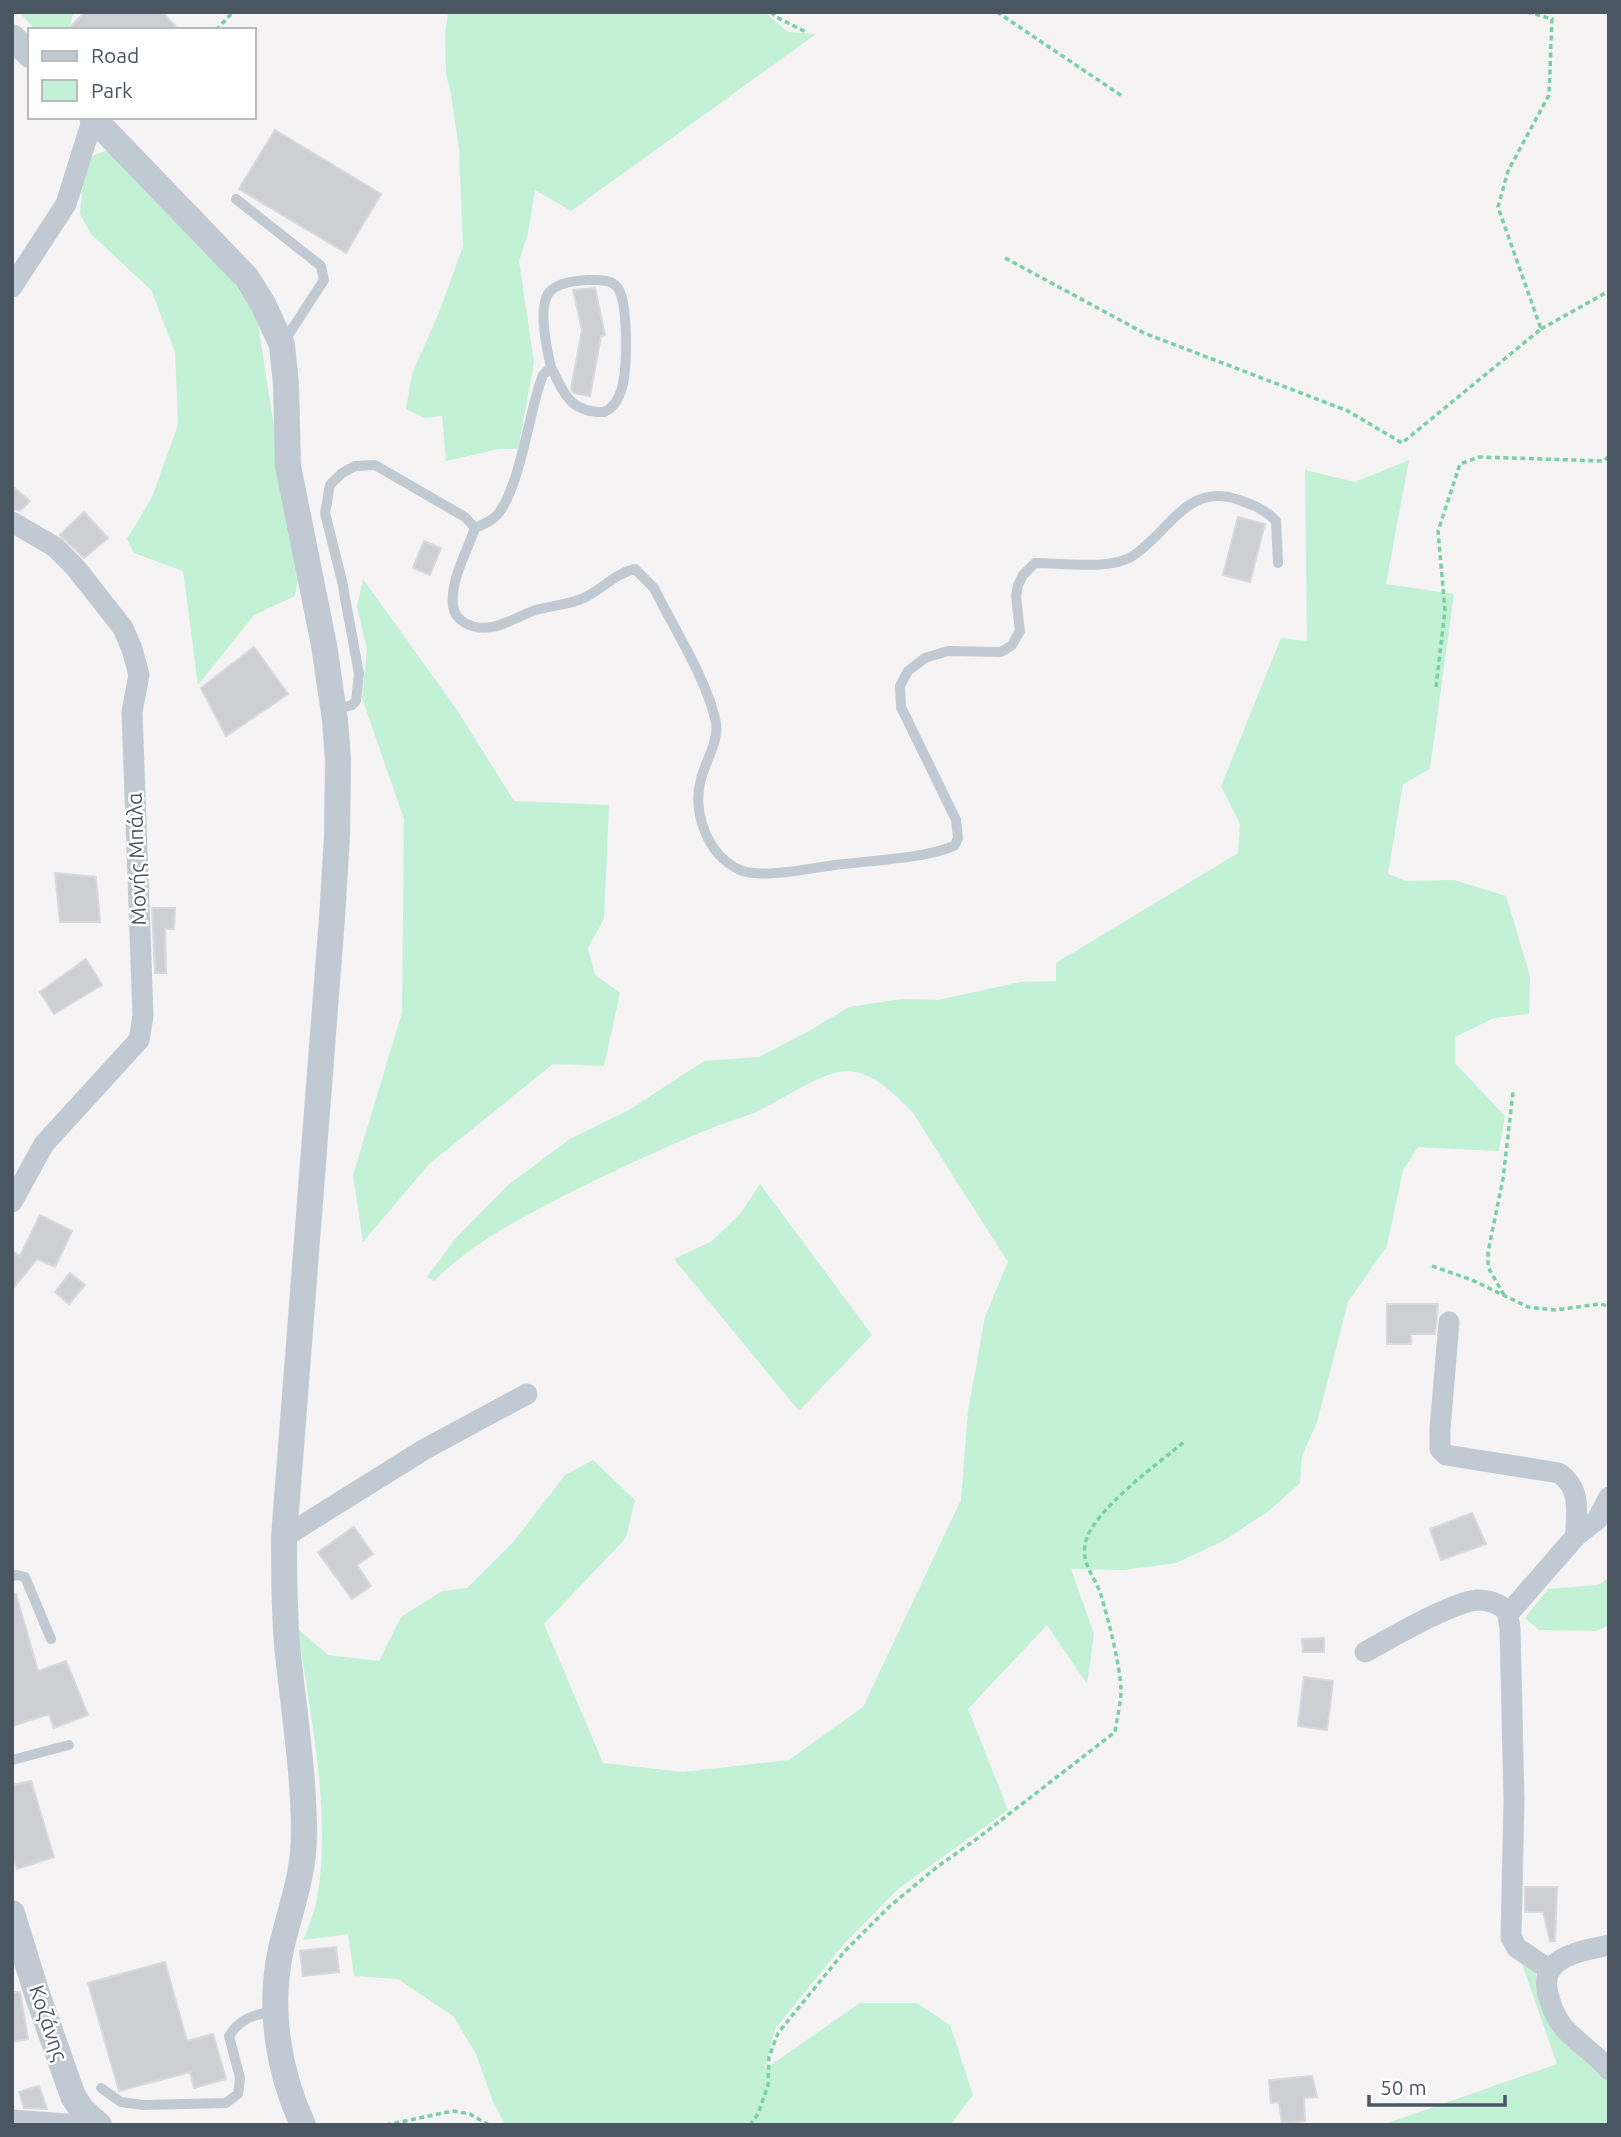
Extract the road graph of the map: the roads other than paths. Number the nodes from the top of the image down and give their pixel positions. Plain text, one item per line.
1 (12, 37) edge
2 (28, 53) edge
3 (92, 119) edge
4 (93, 119) edge
5 (236, 200) dead end
6 (12, 287) edge
7 (282, 345) junction
8 (551, 367) junction
9 (12, 522) edge
10 (475, 528) junction
11 (1278, 563) dead end
12 (334, 710) junction
13 (12, 1202) edge
14 (1449, 1322) dead end
15 (527, 1394) dead end
16 (1609, 1497) edge
17 (1576, 1536) junction
18 (284, 1537) junction
19 (12, 1576) edge
20 (1508, 1614) junction
21 (51, 1639) dead end
22 (1365, 1651) dead end
23 (69, 1745) dead end
24 (12, 1760) edge
25 (12, 1913) edge
26 (1609, 1945) edge
27 (1550, 1970) junction
28 (275, 2011) junction
29 (1609, 2070) edge
30 (101, 2088) dead end
31 (12, 2120) edge
32 (79, 2125) edge
33 (99, 2125) edge
34 (303, 2125) edge

1 - 2 street
3 - 6 street
4 - 7 street
5 - 7 lane
7 - 12 street
8 - 8 lane
8 - 10 lane
9 - 13 street, Μονής Μπάλα
10 - 11 lane
10 - 12 lane
12 - 18 street
14 - 17 street
15 - 18 street
16 - 17 street
17 - 20 street
18 - 28 street
19 - 21 lane
20 - 22 street
20 - 27 street
23 - 24 lane
25 - 33 street, Κοζάνης
26 - 27 street
27 - 29 street
28 - 30 lane
28 - 34 street
31 - 32 street

